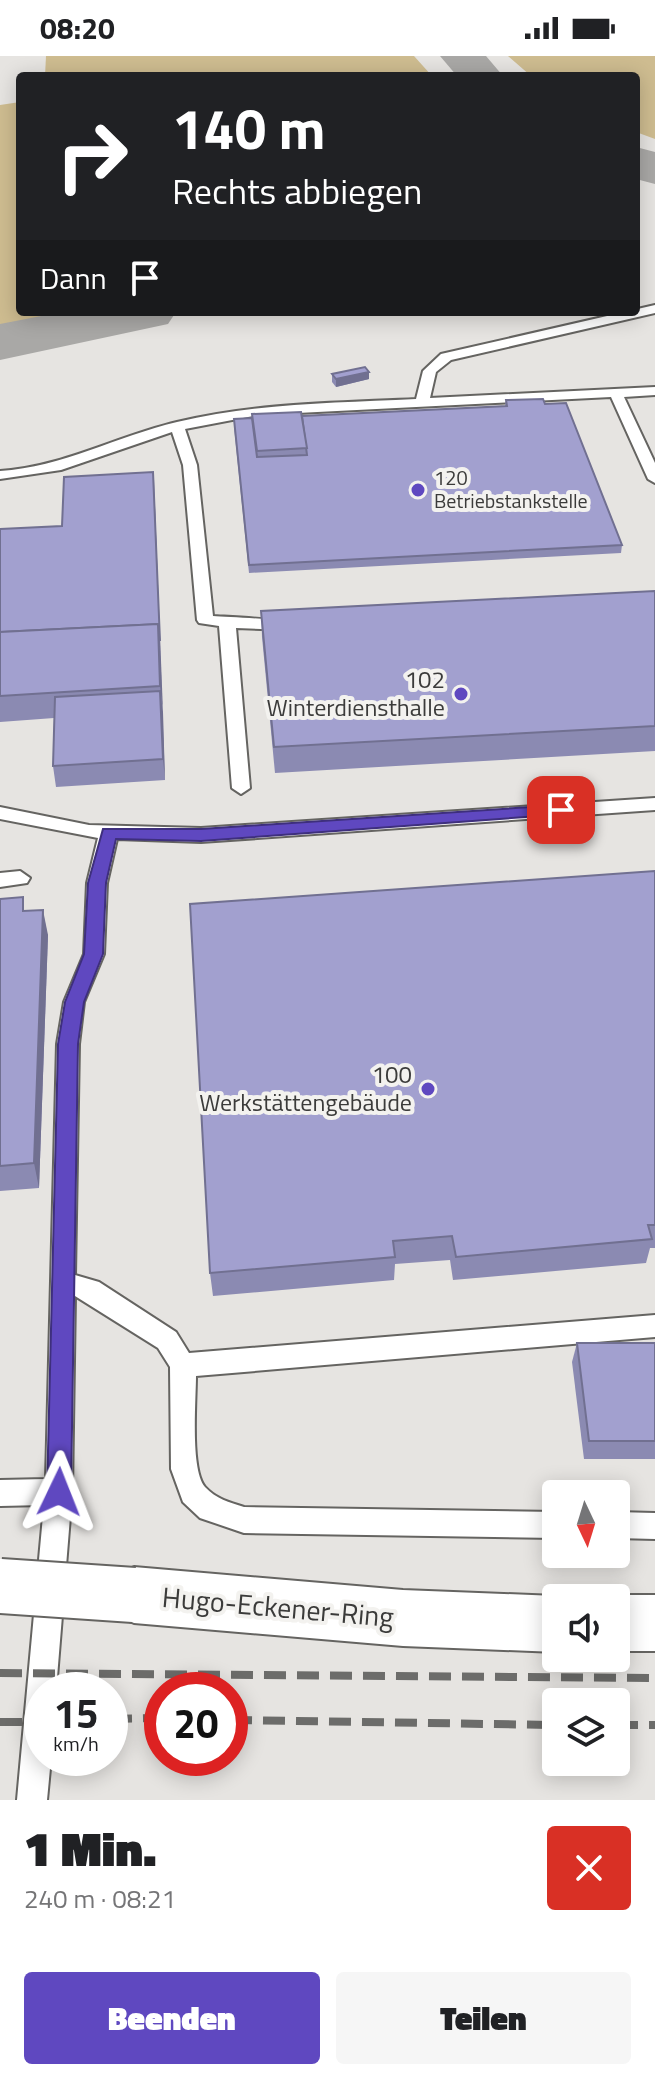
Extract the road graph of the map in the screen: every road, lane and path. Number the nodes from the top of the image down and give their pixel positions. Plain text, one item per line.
1 (625, 316) edge
2 (655, 391) edge
3 (616, 393) junction
4 (422, 402) junction
5 (177, 426) junction
6 (0, 475) edge
7 (655, 479) edge
8 (227, 623) junction
9 (310, 624) edge
10 (241, 788) dead end
11 (655, 804) edge
12 (0, 813) edge
13 (109, 833) junction
14 (65, 1282) junction
15 (655, 1326) edge
16 (183, 1365) junction
17 (59, 1492) junction
18 (0, 1493) edge
19 (542, 1525) edge
20 (630, 1525) edge
21 (655, 1526) edge
22 (0, 1586) edge
23 (542, 1623) edge
24 (630, 1623) edge
25 (655, 1623) edge
26 (32, 1800) edge

1 - 4 lane
2 - 3 lane
3 - 4 lane
3 - 7 lane
4 - 5 lane
5 - 6 lane
5 - 8 lane
8 - 9 lane
8 - 10 lane
11 - 13 lane
12 - 13 lane
13 - 14 lane
14 - 16 lane
14 - 17 lane
15 - 16 lane
16 - 19 lane
17 - 18 lane
17 - 26 lane
20 - 21 lane
22 - 23 street, Hugo-Eckener-Ring, bridge
24 - 25 street

